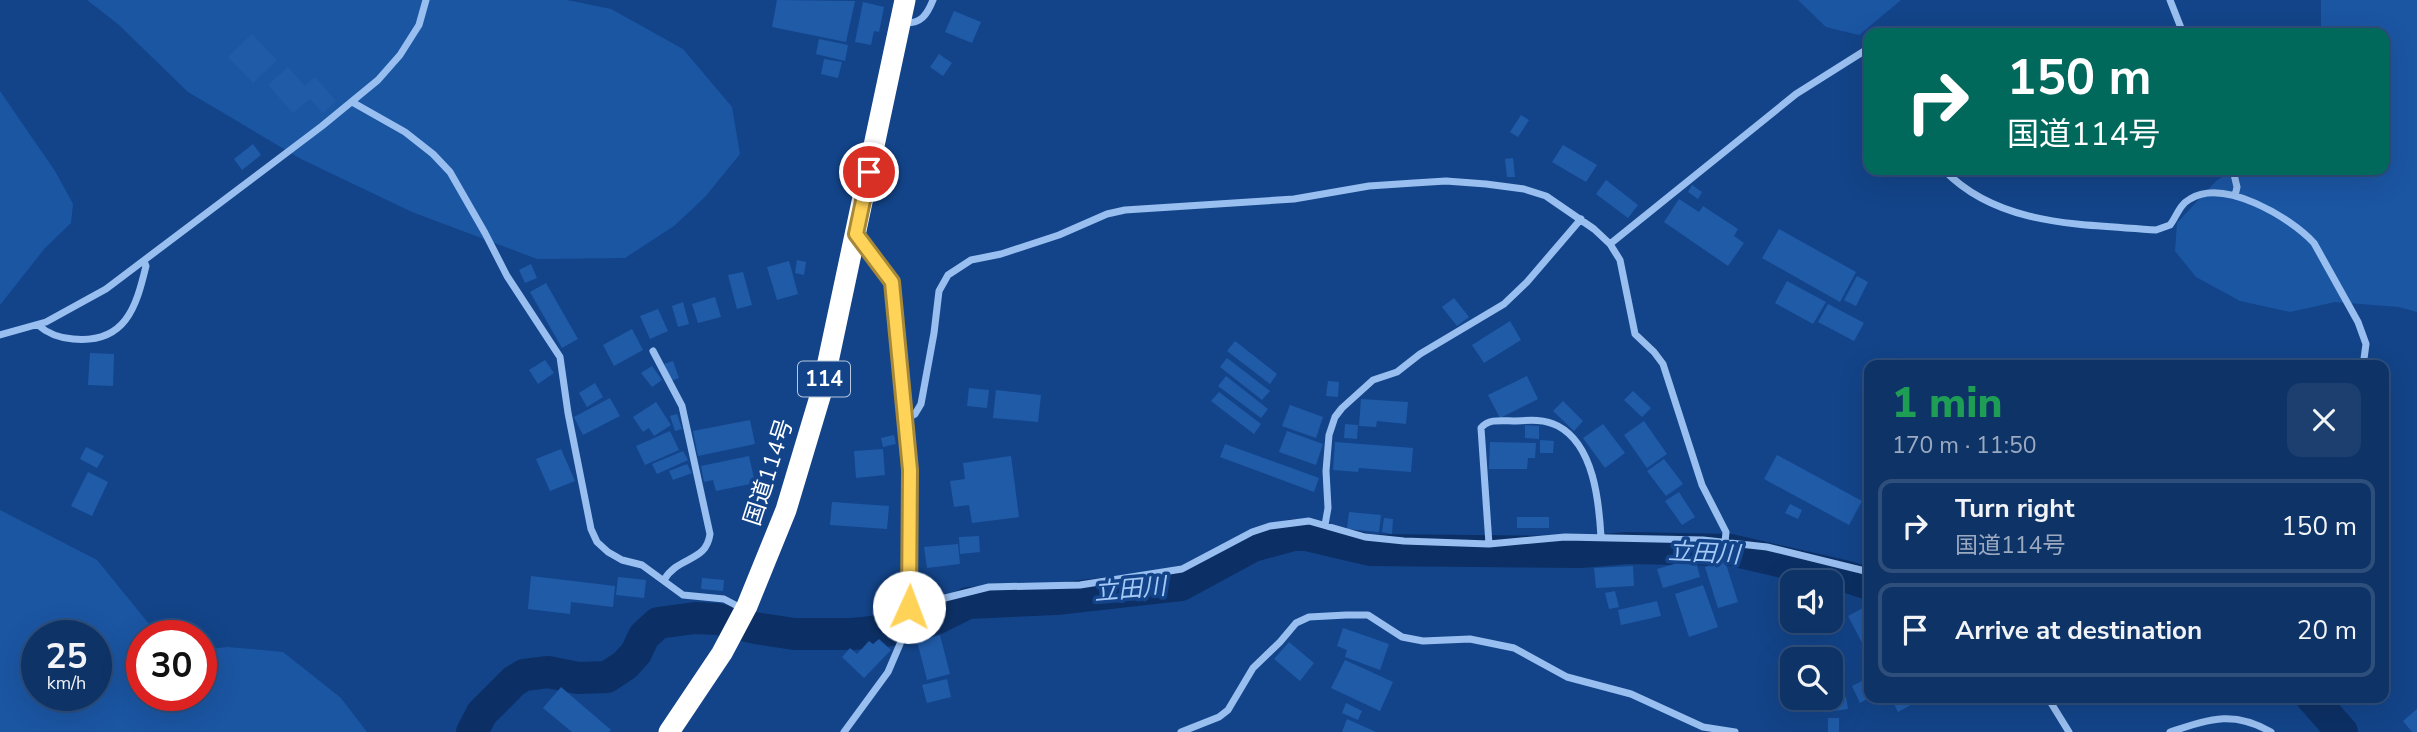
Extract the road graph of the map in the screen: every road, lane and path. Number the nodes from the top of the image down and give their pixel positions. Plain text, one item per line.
1 (426, 0) edge
2 (905, 0) edge
3 (933, 0) edge
4 (2170, 0) edge
5 (900, 23) junction
6 (2181, 28) edge
7 (1864, 51) edge
8 (352, 102) junction
9 (1949, 175) edge
10 (2234, 175) edge
11 (2235, 196) junction
12 (1581, 219) junction
13 (856, 234) junction
14 (1610, 244) junction
15 (144, 261) junction
16 (38, 325) junction
17 (0, 335) edge
18 (653, 351) dead end
19 (2364, 360) edge
20 (905, 420) junction
21 (1325, 526) junction
22 (1601, 537) junction
23 (1725, 542) junction
24 (1489, 544) junction
25 (1864, 571) edge
26 (664, 580) junction
27 (909, 607) junction
28 (745, 610) junction
29 (2051, 703) edge
30 (669, 732) edge
31 (844, 732) edge
32 (1181, 732) edge
33 (1735, 732) edge
34 (2069, 732) edge
35 (2170, 732) edge
36 (2271, 732) edge

1 - 8 street
2 - 5 highway, 国道114号 / 114
3 - 5 street
4 - 6 street
5 - 13 highway, 国道114号 / 114
7 - 14 street
8 - 15 street
8 - 26 street
9 - 11 street
10 - 11 street
11 - 19 street
12 - 14 street
12 - 20 street
12 - 21 street
13 - 20 street
13 - 28 highway, 国道114号 / 114
14 - 23 street
15 - 16 street
15 - 16 street
16 - 17 street
18 - 26 street
20 - 27 street
21 - 24 street
21 - 27 street
22 - 23 street
22 - 24 street
22 - 24 street
23 - 25 street
26 - 28 street
27 - 31 street
28 - 30 highway, 国道114号 / 114
29 - 34 street
32 - 33 street
35 - 36 street

